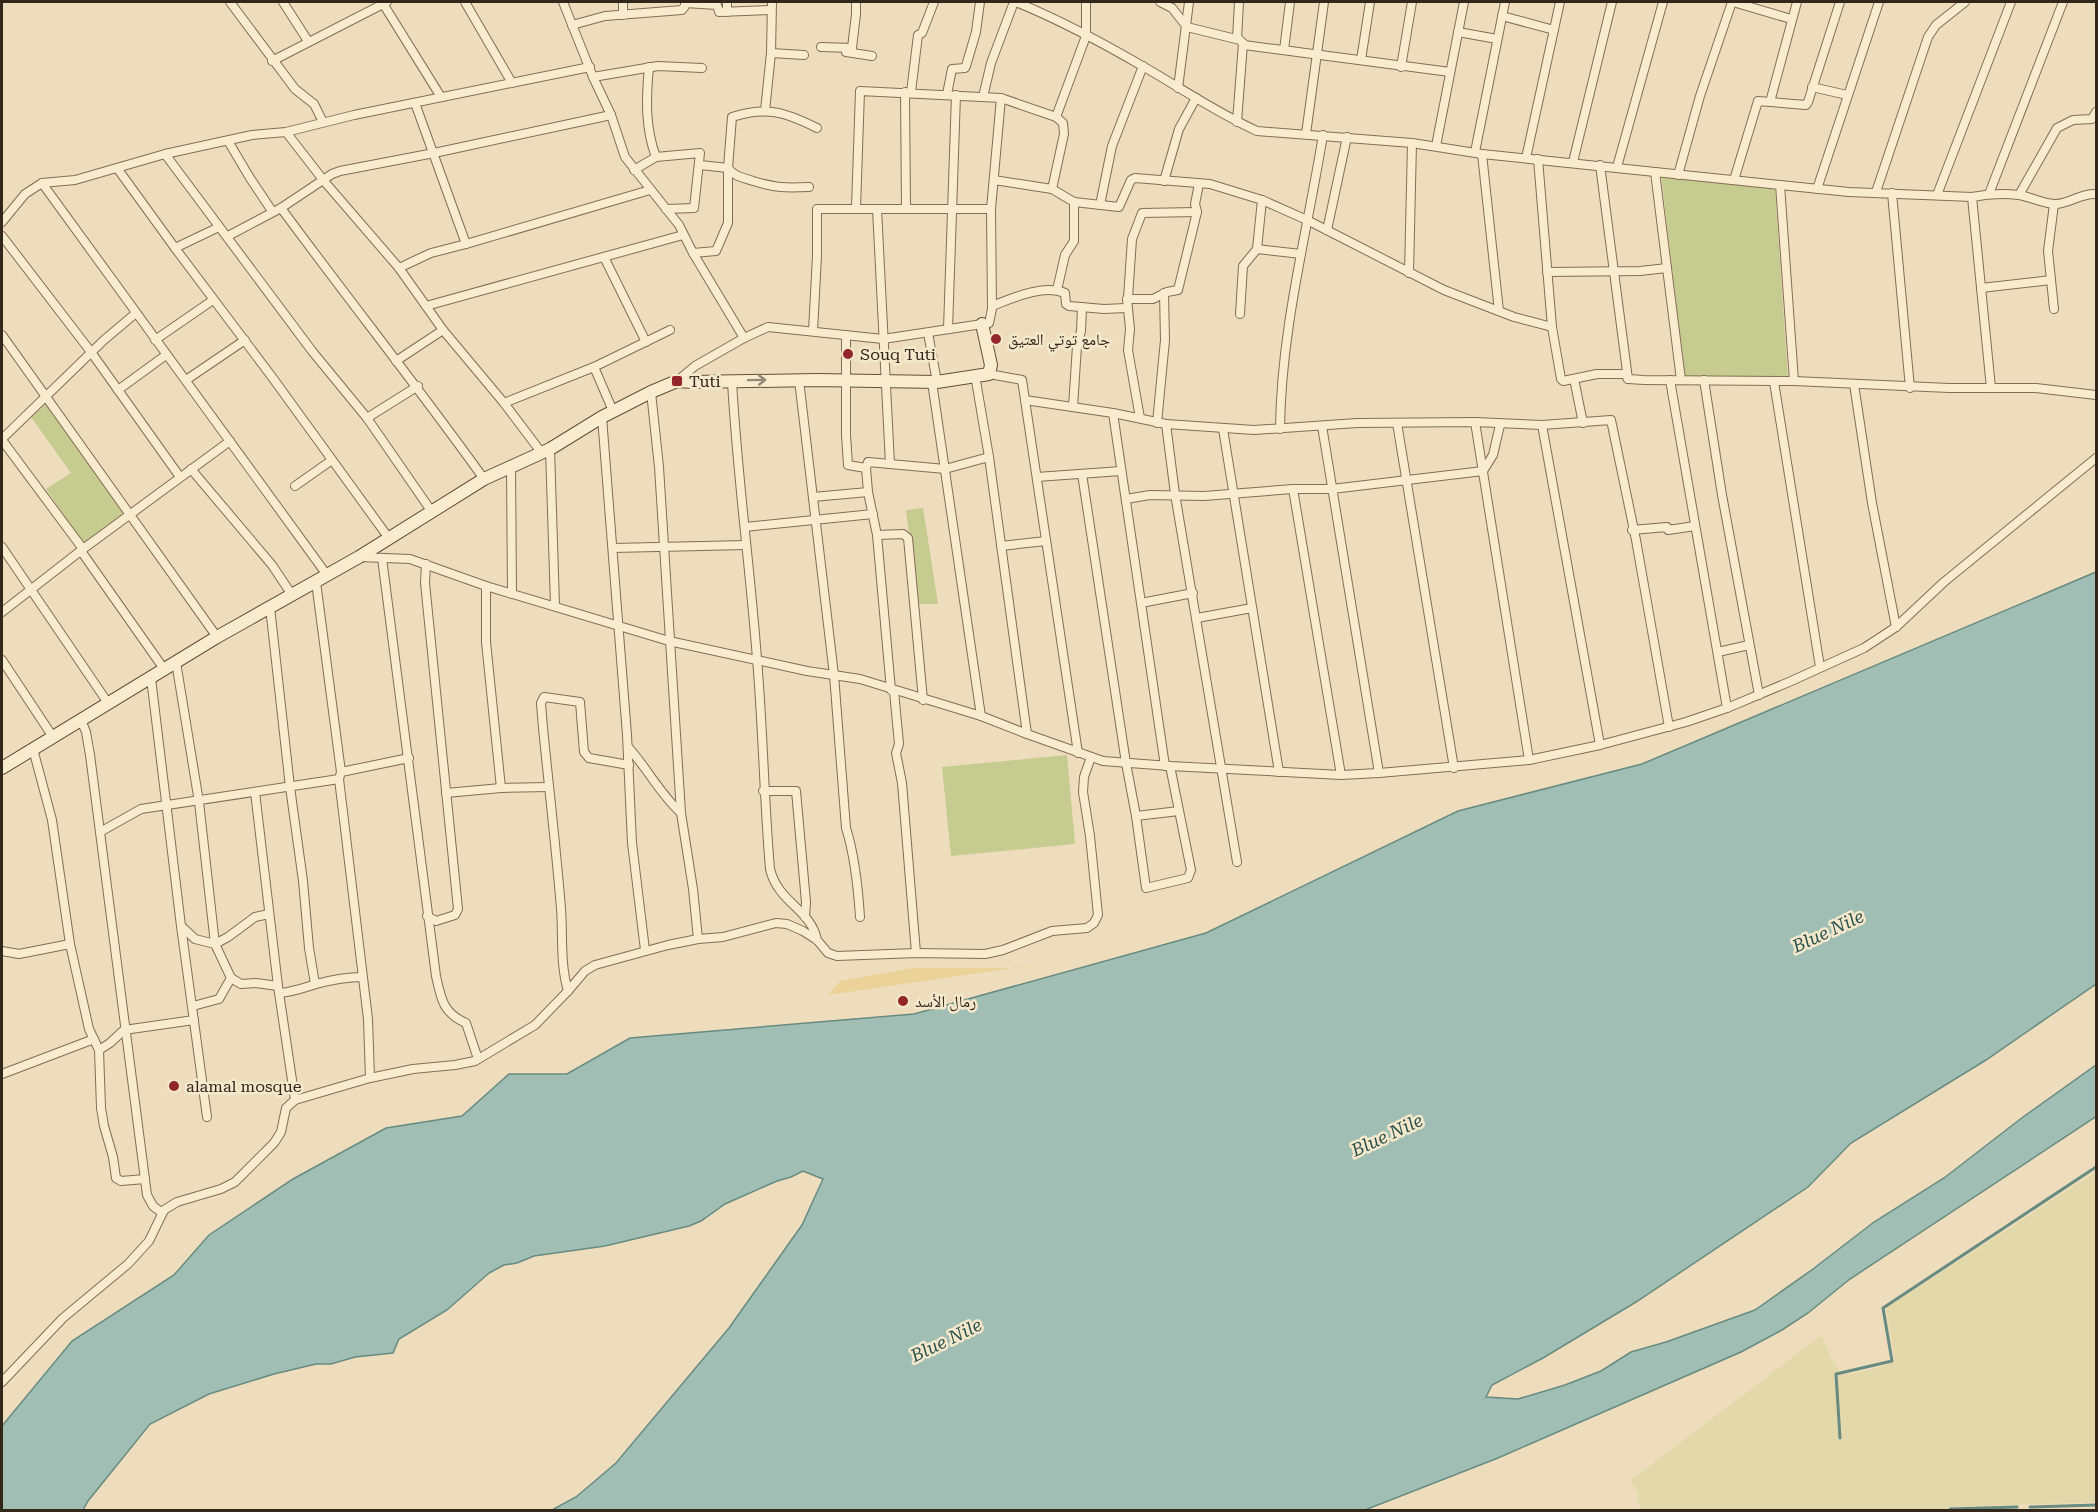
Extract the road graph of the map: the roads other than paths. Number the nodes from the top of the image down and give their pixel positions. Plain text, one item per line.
1 (230, 2) edge
2 (283, 2) edge
3 (384, 2) edge
4 (465, 2) edge
5 (563, 2) edge
6 (622, 2) edge
7 (685, 2) edge
8 (727, 2) edge
9 (855, 2) edge
10 (934, 2) edge
11 (980, 2) edge
12 (1015, 2) edge
13 (1086, 2) edge
14 (1161, 2) edge
15 (1189, 2) edge
16 (1239, 2) edge
17 (1290, 2) edge
18 (1324, 2) edge
19 (1370, 2) edge
20 (1413, 2) edge
21 (1464, 2) edge
22 (1504, 2) edge
23 (1560, 2) edge
24 (1612, 2) edge
25 (1662, 2) edge
26 (1732, 2) edge
27 (1797, 2) edge
28 (1840, 2) edge
29 (1879, 2) edge
30 (1965, 2) edge
31 (2011, 2) edge
32 (2063, 2) edge
33 (772, 6) edge
34 (727, 12) junction
35 (623, 15) junction
36 (1502, 16) junction
37 (1791, 19) junction
38 (572, 25) junction
39 (1187, 27) junction
40 (1554, 30) junction
41 (1458, 32) junction
42 (1086, 36) junction
43 (1497, 39) junction
44 (308, 41) junction
45 (1240, 41) junction
46 (821, 47) dead end
47 (846, 49) junction
48 (1284, 51) junction
49 (771, 53) junction
50 (1316, 54) junction
51 (804, 55) dead end
52 (872, 56) dead end
53 (272, 60) junction
54 (1361, 60) junction
55 (1143, 66) junction
56 (590, 67) junction
57 (649, 67) junction
58 (1401, 67) junction
59 (702, 68) dead end
60 (1450, 72) junction
61 (593, 77) junction
62 (512, 83) junction
63 (1812, 87) junction
64 (1179, 88) junction
65 (908, 92) junction
66 (951, 94) junction
67 (1847, 95) junction
68 (441, 97) junction
69 (983, 97) junction
70 (1001, 98) junction
71 (1196, 98) junction
72 (1770, 102) junction
73 (415, 103) junction
74 (765, 111) junction
75 (2097, 112) edge
76 (611, 115) junction
77 (1056, 117) junction
78 (323, 122) junction
79 (1237, 122) junction
80 (817, 128) dead end
81 (286, 132) junction
82 (1306, 134) junction
83 (1323, 135) junction
84 (1347, 137) junction
85 (228, 141) junction
86 (1412, 143) junction
87 (1436, 146) junction
88 (434, 153) junction
89 (1478, 153) junction
90 (165, 154) junction
91 (656, 157) junction
92 (1526, 158) junction
93 (1538, 159) junction
94 (1573, 162) junction
95 (700, 165) junction
96 (1600, 165) junction
97 (1617, 167) junction
98 (117, 168) junction
99 (728, 168) junction
100 (634, 170) junction
101 (1655, 172) junction
102 (1678, 175) junction
103 (994, 180) junction
104 (1734, 180) junction
105 (324, 181) junction
106 (1164, 181) junction
107 (42, 183) junction
108 (1199, 184) junction
109 (1780, 185) junction
110 (809, 187) dead end
111 (1052, 189) junction
112 (1817, 189) junction
113 (650, 190) junction
114 (1876, 192) junction
115 (1892, 194) junction
116 (1989, 194) junction
117 (2097, 194) edge
118 (1937, 195) junction
119 (2019, 195) junction
120 (1972, 197) junction
121 (1262, 200) junction
122 (1074, 202) junction
123 (2054, 204) junction
124 (1100, 205) junction
125 (856, 208) junction
126 (953, 208) junction
127 (666, 209) junction
128 (877, 209) junction
129 (906, 209) junction
130 (991, 209) junction
131 (277, 210) junction
132 (1197, 212) junction
133 (1307, 220) junction
134 (2, 222) edge
135 (219, 227) junction
136 (1327, 230) junction
137 (683, 235) junction
138 (2, 236) edge
139 (228, 236) junction
140 (466, 244) junction
141 (175, 248) junction
142 (1257, 249) junction
143 (693, 253) junction
144 (1301, 254) junction
145 (604, 257) junction
146 (399, 268) junction
147 (1666, 268) junction
148 (1614, 271) junction
149 (1547, 272) junction
150 (1409, 273) junction
151 (2051, 280) junction
152 (1981, 288) junction
153 (1057, 290) junction
154 (1164, 293) junction
155 (1128, 298) junction
156 (213, 300) junction
157 (426, 306) junction
158 (992, 306) junction
159 (1082, 307) junction
160 (1126, 308) junction
161 (2054, 309) dead end
162 (1499, 311) junction
163 (136, 312) junction
164 (1240, 314) dead end
165 (982, 324) junction
166 (1552, 327) junction
167 (948, 329) junction
168 (443, 330) junction
169 (670, 330) dead end
170 (813, 331) junction
171 (928, 333) junction
172 (2, 335) edge
173 (846, 335) junction
174 (744, 338) junction
175 (883, 339) junction
176 (155, 340) junction
177 (245, 340) junction
178 (646, 342) junction
179 (91, 352) junction
180 (166, 355) junction
181 (396, 361) junction
182 (594, 367) junction
183 (989, 374) junction
184 (975, 375) junction
185 (1574, 379) junction
186 (1628, 379) junction
187 (186, 380) junction
188 (799, 380) junction
189 (1670, 380) junction
190 (1681, 380) junction
191 (1704, 380) junction
192 (678, 381) junction
193 (732, 381) junction
194 (846, 381) junction
195 (886, 381) junction
196 (1794, 381) junction
197 (935, 382) junction
198 (1774, 382) junction
199 (1854, 384) junction
200 (418, 386) junction
201 (1910, 387) junction
202 (1991, 388) junction
203 (118, 390) junction
204 (651, 392) junction
205 (2097, 395) edge
206 (46, 397) junction
207 (1025, 400) junction
208 (504, 403) junction
209 (1073, 407) junction
210 (1113, 413) junction
211 (607, 414) junction
212 (367, 418) junction
213 (1140, 418) junction
214 (1475, 422) junction
215 (1397, 423) junction
216 (1583, 423) junction
217 (1161, 424) junction
218 (1500, 425) junction
219 (1542, 425) junction
220 (1322, 426) junction
221 (1223, 429) junction
222 (1280, 429) junction
223 (2, 440) edge
224 (230, 441) junction
225 (545, 451) junction
226 (989, 457) junction
227 (2097, 458) edge
228 (332, 460) junction
229 (890, 464) junction
230 (511, 465) junction
231 (866, 468) junction
232 (191, 469) junction
233 (945, 469) junction
234 (1121, 471) junction
235 (1483, 471) junction
236 (1082, 474) junction
237 (180, 477) junction
238 (1037, 477) junction
239 (484, 479) junction
240 (1407, 481) junction
241 (295, 486) dead end
242 (1293, 489) junction
243 (1332, 489) junction
244 (868, 492) junction
245 (1234, 493) junction
246 (1175, 494) junction
247 (813, 497) junction
248 (1126, 499) junction
249 (432, 512) junction
250 (130, 514) junction
251 (873, 514) junction
252 (815, 520) junction
253 (1695, 526) junction
254 (745, 527) junction
255 (1632, 530) junction
256 (877, 535) junction
257 (388, 537) junction
258 (1046, 542) junction
259 (746, 545) junction
260 (663, 546) junction
261 (1000, 546) junction
262 (2, 547) edge
263 (613, 548) junction
264 (82, 550) junction
265 (359, 557) junction
266 (382, 558) junction
267 (426, 564) junction
268 (322, 579) junction
269 (486, 586) junction
270 (31, 590) junction
271 (1192, 593) junction
272 (512, 594) junction
273 (292, 595) junction
274 (1141, 603) junction
275 (555, 605) junction
276 (270, 607) junction
277 (1252, 608) junction
278 (2, 612) edge
279 (1197, 618) junction
280 (619, 626) junction
281 (1896, 627) junction
282 (217, 637) junction
283 (669, 641) junction
284 (1749, 645) junction
285 (1718, 652) junction
286 (2, 660) edge
287 (758, 660) junction
288 (176, 662) junction
289 (1820, 667) junction
290 (164, 669) junction
291 (834, 675) junction
292 (151, 678) junction
293 (892, 691) junction
294 (1759, 695) junction
295 (923, 700) junction
296 (108, 703) junction
297 (1727, 708) junction
298 (981, 716) junction
299 (81, 720) junction
300 (1669, 727) junction
301 (1026, 735) junction
302 (53, 736) junction
303 (1600, 745) junction
304 (627, 747) junction
305 (33, 749) junction
306 (1078, 753) junction
307 (1091, 757) junction
308 (408, 758) junction
309 (1529, 760) junction
310 (1126, 763) junction
311 (628, 765) junction
312 (1167, 766) junction
313 (2, 768) edge
314 (1454, 768) junction
315 (1221, 769) junction
316 (1278, 772) junction
317 (1378, 773) junction
318 (1341, 775) junction
319 (340, 776) junction
320 (290, 787) junction
321 (549, 787) junction
322 (501, 788) junction
323 (763, 791) junction
324 (255, 792) junction
325 (446, 793) junction
326 (199, 802) junction
327 (166, 805) junction
328 (1179, 811) junction
329 (681, 813) junction
330 (1136, 816) junction
331 (100, 832) junction
332 (1237, 862) dead end
333 (269, 914) junction
334 (427, 916) junction
335 (805, 917) junction
336 (860, 917) dead end
337 (181, 926) junction
338 (698, 939) junction
339 (817, 940) junction
340 (70, 944) junction
341 (215, 944) junction
342 (645, 950) junction
343 (2, 951) edge
344 (916, 953) junction
345 (362, 977) junction
346 (231, 978) junction
347 (315, 984) junction
348 (278, 990) junction
349 (568, 991) junction
350 (193, 1006) junction
351 (194, 1020) junction
352 (124, 1029) junction
353 (94, 1039) junction
354 (99, 1050) junction
355 (478, 1059) junction
356 (2, 1074) edge
357 (370, 1078) junction
358 (295, 1100) junction
359 (207, 1117) dead end
360 (145, 1179) junction
361 (162, 1213) junction
362 (2, 1382) edge

1 - 53 street
2 - 44 street
3 - 44 street
3 - 68 street
4 - 62 street
5 - 38 street
6 - 35 street
7 - 34 street
7 - 35 street
8 - 34 street
9 - 47 street
10 - 65 street
11 - 66 street
12 - 42 street
12 - 69 street
13 - 42 street
14 - 39 street
15 - 39 street
16 - 45 street
17 - 48 street
18 - 50 street
19 - 54 street
20 - 58 street
21 - 41 street
22 - 36 street
23 - 40 street
24 - 94 street
25 - 97 street
26 - 37 street
26 - 102 street
27 - 37 street
28 - 63 street
29 - 67 street
30 - 114 street
31 - 118 street
32 - 116 street
33 - 34 street
33 - 49 street
35 - 38 street
36 - 40 street
36 - 43 street
37 - 72 street
38 - 56 street
39 - 45 street
39 - 64 street
40 - 92 street
41 - 43 street
41 - 60 street
42 - 55 street
42 - 77 street
43 - 89 street
44 - 53 street
45 - 48 street
45 - 79 street
46 - 47 street
47 - 52 street
48 - 50 street
49 - 51 street
49 - 74 street
50 - 54 street
50 - 82 street
53 - 78 street
54 - 58 street
55 - 64 street
55 - 124 street
56 - 61 street
56 - 62 street
57 - 59 street
57 - 61 street
57 - 91 street
58 - 60 street
60 - 87 street
61 - 76 street
62 - 68 street
63 - 67 street
63 - 72 street
64 - 71 street
65 - 66 street
65 - 125 street
65 - 129 street
66 - 69 street
66 - 126 street
67 - 112 street
68 - 73 street
69 - 70 street
70 - 77 street
70 - 103 street
71 - 79 street
71 - 106 street
72 - 104 street
73 - 78 street
73 - 88 street
74 - 80 street
74 - 99 street
75 - 119 street
76 - 88 street
76 - 100 street
77 - 111 street
78 - 81 street
79 - 82 street
81 - 85 street
81 - 105 street
82 - 83 street
83 - 84 street
83 - 133 street
84 - 86 street
84 - 136 street
85 - 90 street
85 - 131 street
86 - 87 street
86 - 150 street
87 - 89 street
88 - 105 street
88 - 140 street
89 - 92 street
89 - 162 street
90 - 98 street
90 - 135 street
91 - 95 street
91 - 100 street
92 - 93 street
93 - 94 street
93 - 149 street
94 - 96 street
95 - 99 street
95 - 127 street
96 - 97 street
96 - 148 street
97 - 101 street
98 - 107 street
98 - 141 street
99 - 110 street
99 - 143 street
100 - 113 street
101 - 102 street
101 - 147 street
102 - 104 street
103 - 111 street
103 - 130 street
104 - 109 street
105 - 131 street
105 - 146 street
106 - 108 street
106 - 124 street
107 - 134 street
107 - 163 street
108 - 121 street
108 - 132 street
109 - 112 street
109 - 196 street
111 - 122 street
112 - 114 street
113 - 127 street
113 - 140 street
114 - 115 street
115 - 118 street
115 - 201 street
116 - 119 street
116 - 120 street
117 - 123 street
118 - 120 street
119 - 123 street
120 - 152 street
121 - 133 street
121 - 142 street
122 - 124 street
122 - 153 street
123 - 151 street
125 - 128 street
125 - 170 street
126 - 129 street
126 - 130 street
126 - 167 street
127 - 137 street
128 - 129 street
128 - 175 street
130 - 158 street
131 - 139 street
131 - 181 street
132 - 154 street
132 - 155 street
133 - 136 street
133 - 144 street
135 - 139 street
135 - 141 street
136 - 150 street
137 - 143 street
137 - 145 street
138 - 179 street
139 - 212 street
140 - 146 street
141 - 156 street
142 - 144 street
142 - 164 street
143 - 174 street
144 - 222 street
145 - 157 street
145 - 178 street
146 - 157 street
147 - 148 street
147 - 190 street
148 - 149 street
148 - 186 street
149 - 166 street
150 - 162 street
151 - 152 street
151 - 161 street
152 - 202 street
153 - 158 street
153 - 159 street
154 - 155 street
154 - 217 street
155 - 160 street
156 - 176 street
156 - 177 street
157 - 168 street
158 - 165 street
159 - 160 street
159 - 209 street
160 - 213 street
162 - 166 street
163 - 176 street
163 - 179 street
165 - 167 street
165 - 183 street
166 - 185 street
167 - 171 street
168 - 181 street
168 - 208 street
169 - 178 street
170 - 173 street
170 - 174 street
171 - 175 street
171 - 197 street
172 - 206 street
173 - 175 street
173 - 194 street
174 - 192 street
175 - 195 street
176 - 180 street
177 - 187 street
177 - 228 street
178 - 182 street
179 - 203 street
179 - 206 street
180 - 187 street
180 - 203 street
181 - 200 street
182 - 208 street
182 - 211 street
183 - 184 street
183 - 207 street
184 - 197 street
184 - 226 street
185 - 186 street
185 - 216 street
186 - 189 street
187 - 224 street
193 -> 188 street
188 - 194 street
188 - 247 street
189 - 190 street
189 - 253 street
190 - 191 street
191 - 198 street
191 - 284 street
192 - 193 street
192 - 204 street
193 - 254 street
194 - 195 street
194 - 231 street
195 - 197 street
195 - 229 street
196 - 198 street
196 - 199 street
197 - 233 street
198 - 289 street
199 - 201 street
199 - 281 street
200 - 212 street
200 - 239 street
201 - 202 street
202 - 205 street
203 - 237 street
204 - 211 street
204 - 260 street
206 - 223 street
206 - 250 street
207 - 209 street
207 - 238 street
208 - 225 street
209 - 210 street
210 - 213 street
210 - 234 street
211 - 225 street
211 - 263 street
212 - 249 street
213 - 217 street
214 - 215 street
214 - 218 street
214 - 235 street
215 - 220 street
215 - 240 street
216 - 219 street
216 - 255 street
217 - 221 street
217 - 246 street
218 - 219 street
218 - 235 street
219 - 303 street
220 - 222 street
220 - 243 street
221 - 222 street
221 - 245 street
223 - 264 street
224 - 232 street
224 - 268 street
225 - 230 street
225 - 275 street
226 - 233 street
226 - 261 street
227 - 281 street
228 - 241 street
228 - 257 street
229 - 231 street
229 - 233 street
230 - 239 street
230 - 272 street
231 - 244 street
232 - 237 street
232 - 273 street
233 - 298 street
234 - 236 street
234 - 248 street
235 - 240 street
235 - 309 street
236 - 238 street
236 - 310 street
237 - 250 street
238 - 258 street
239 - 249 street
240 - 243 street
240 - 314 street
242 - 243 street
242 - 245 street
242 - 318 street
243 - 317 street
244 - 247 street
244 - 251 street
245 - 246 street
245 - 277 street
246 - 248 street
246 - 271 street
247 - 252 street
248 - 274 street
249 - 257 street
250 - 264 street
250 - 282 street
251 - 252 street
251 - 256 street
252 - 254 street
252 - 291 street
253 - 255 street
253 - 285 street
254 - 259 street
255 - 300 street
256 - 293 street
256 - 295 street
257 - 265 street
258 - 261 street
258 - 306 street
259 - 260 street
259 - 287 street
260 - 263 street
260 - 283 street
261 - 301 street
262 - 270 street
263 - 280 street
264 - 270 street
264 - 290 street
265 - 266 street
265 - 268 street
266 - 267 street
266 - 308 street
267 - 269 street
267 - 325 street
268 - 273 street
268 - 319 street
269 - 272 street
269 - 322 street
270 - 278 street
270 - 296 street
271 - 274 street
271 - 279 street
272 - 275 street
273 - 276 street
274 - 312 street
275 - 280 street
276 - 282 street
276 - 320 street
277 - 279 street
277 - 316 street
279 - 315 street
280 - 283 street
280 - 304 street
281 - 289 street
282 - 288 street
283 - 287 street
283 - 329 street
284 - 285 street
284 - 294 street
285 - 297 street
286 - 302 street
287 - 291 street
287 - 323 street
288 - 290 street
288 - 326 street
289 - 294 street
290 - 292 street
291 - 293 street
291 - 336 street
292 - 296 street
292 - 327 street
293 - 295 street
293 - 344 street
294 - 297 street
295 - 298 street
296 - 299 street
297 - 300 street
298 - 301 street
299 - 302 street
299 - 331 street
300 - 303 street
301 - 306 street
302 - 305 street
303 - 309 street
304 - 311 street
304 - 329 street
305 - 313 street
305 - 340 street
306 - 307 street
307 - 310 street
307 - 344 street
308 - 319 street
308 - 334 street
309 - 314 street
310 - 312 street
310 - 330 street
311 - 321 street
311 - 342 street
312 - 315 street
312 - 328 street
314 - 317 street
315 - 316 street
315 - 332 street
316 - 318 street
317 - 318 street
319 - 320 street
319 - 345 street
320 - 324 street
320 - 347 street
321 - 322 street
321 - 349 street
322 - 325 street
323 - 335 street
323 - 335 street
324 - 326 street
324 - 333 street
325 - 334 street
326 - 327 street
326 - 341 street
327 - 331 street
327 - 337 street
328 - 330 street
328 - 330 street
329 - 338 street
331 - 352 street
333 - 341 street
333 - 348 street
334 - 355 street
335 - 339 street
337 - 341 street
337 - 350 street
338 - 339 street
338 - 342 street
339 - 344 street
340 - 343 street
340 - 353 street
341 - 346 street
342 - 349 street
345 - 347 street
345 - 357 street
346 - 348 street
346 - 350 street
347 - 348 street
348 - 358 street
349 - 355 street
350 - 351 street
351 - 352 street
351 - 359 street
352 - 354 street
352 - 360 street
353 - 354 street
353 - 356 street
354 - 360 street
355 - 357 street
357 - 358 street
358 - 361 street
360 - 361 street
361 - 362 street

